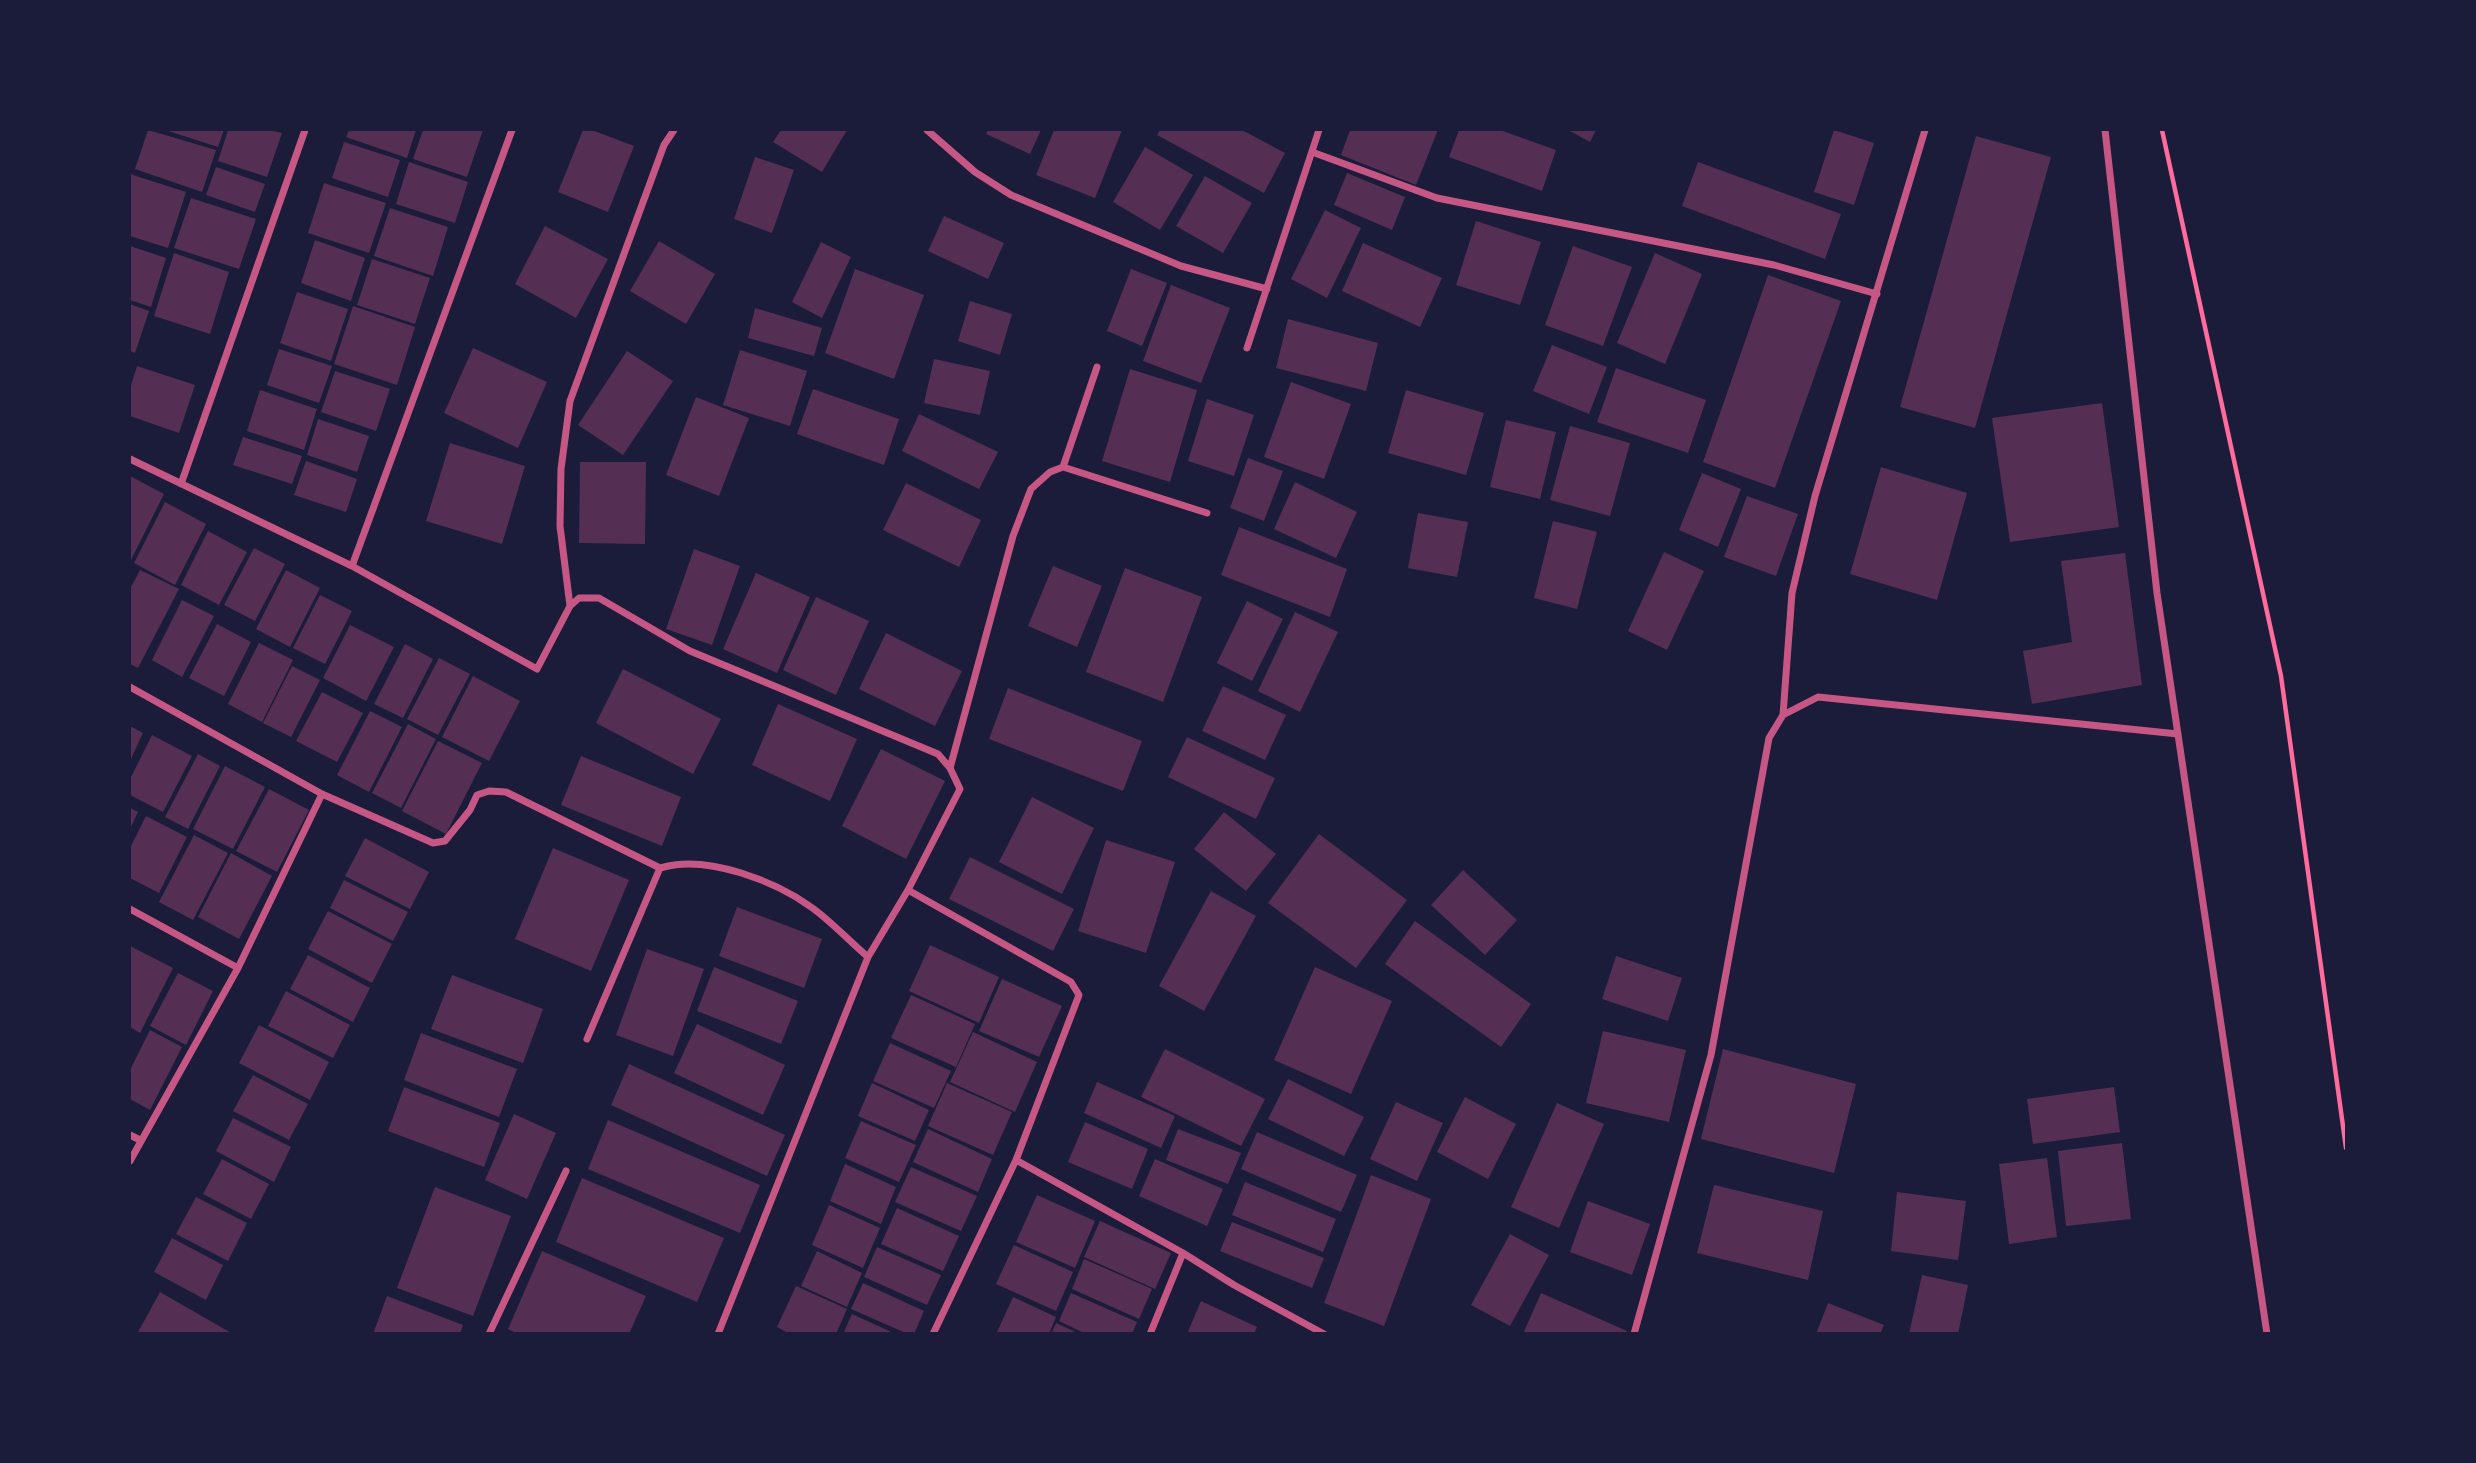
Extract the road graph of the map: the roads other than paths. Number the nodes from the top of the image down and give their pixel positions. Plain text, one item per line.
1 (305, 130) edge
2 (512, 130) edge
3 (674, 130) edge
4 (928, 130) edge
5 (1320, 130) edge
6 (1925, 130) edge
7 (2105, 130) edge
8 (1312, 152) junction
9 (1267, 289) junction
10 (1877, 294) junction
11 (1247, 348) dead end
12 (1097, 367) dead end
13 (130, 459) edge
14 (1063, 467) junction
15 (181, 484) junction
16 (1208, 513) dead end
17 (352, 566) junction
18 (570, 606) junction
19 (130, 687) edge
20 (1783, 715) junction
21 (2178, 734) junction
22 (950, 768) junction
23 (322, 794) junction
24 (660, 868) junction
25 (908, 890) junction
26 (130, 909) edge
27 (867, 957) junction
28 (238, 968) junction
29 (587, 1040) dead end
30 (130, 1135) edge
31 (140, 1140) junction
32 (1016, 1160) junction
33 (130, 1161) edge
34 (566, 1171) dead end
35 (1183, 1253) junction
36 (489, 1334) edge
37 (718, 1334) edge
38 (933, 1334) edge
39 (1150, 1334) edge
40 (1324, 1334) edge
41 (1634, 1334) edge
42 (2267, 1334) edge

1 - 15 street
2 - 17 street
3 - 18 street
4 - 9 street
5 - 8 street
6 - 10 street
7 - 21 street
8 - 9 street
8 - 10 street
9 - 11 street
10 - 20 street
12 - 14 street
13 - 15 street
14 - 16 street
14 - 22 street
15 - 17 street
17 - 18 street
18 - 22 street
19 - 23 street
20 - 21 street
20 - 41 street
21 - 42 street
22 - 25 street
23 - 24 street
23 - 28 street
24 - 27 street
24 - 29 street
25 - 27 street
25 - 32 street
26 - 28 street
27 - 37 street
28 - 31 street
30 - 31 street
31 - 33 street
32 - 35 street
32 - 38 street
34 - 36 street
35 - 39 street
35 - 40 street

